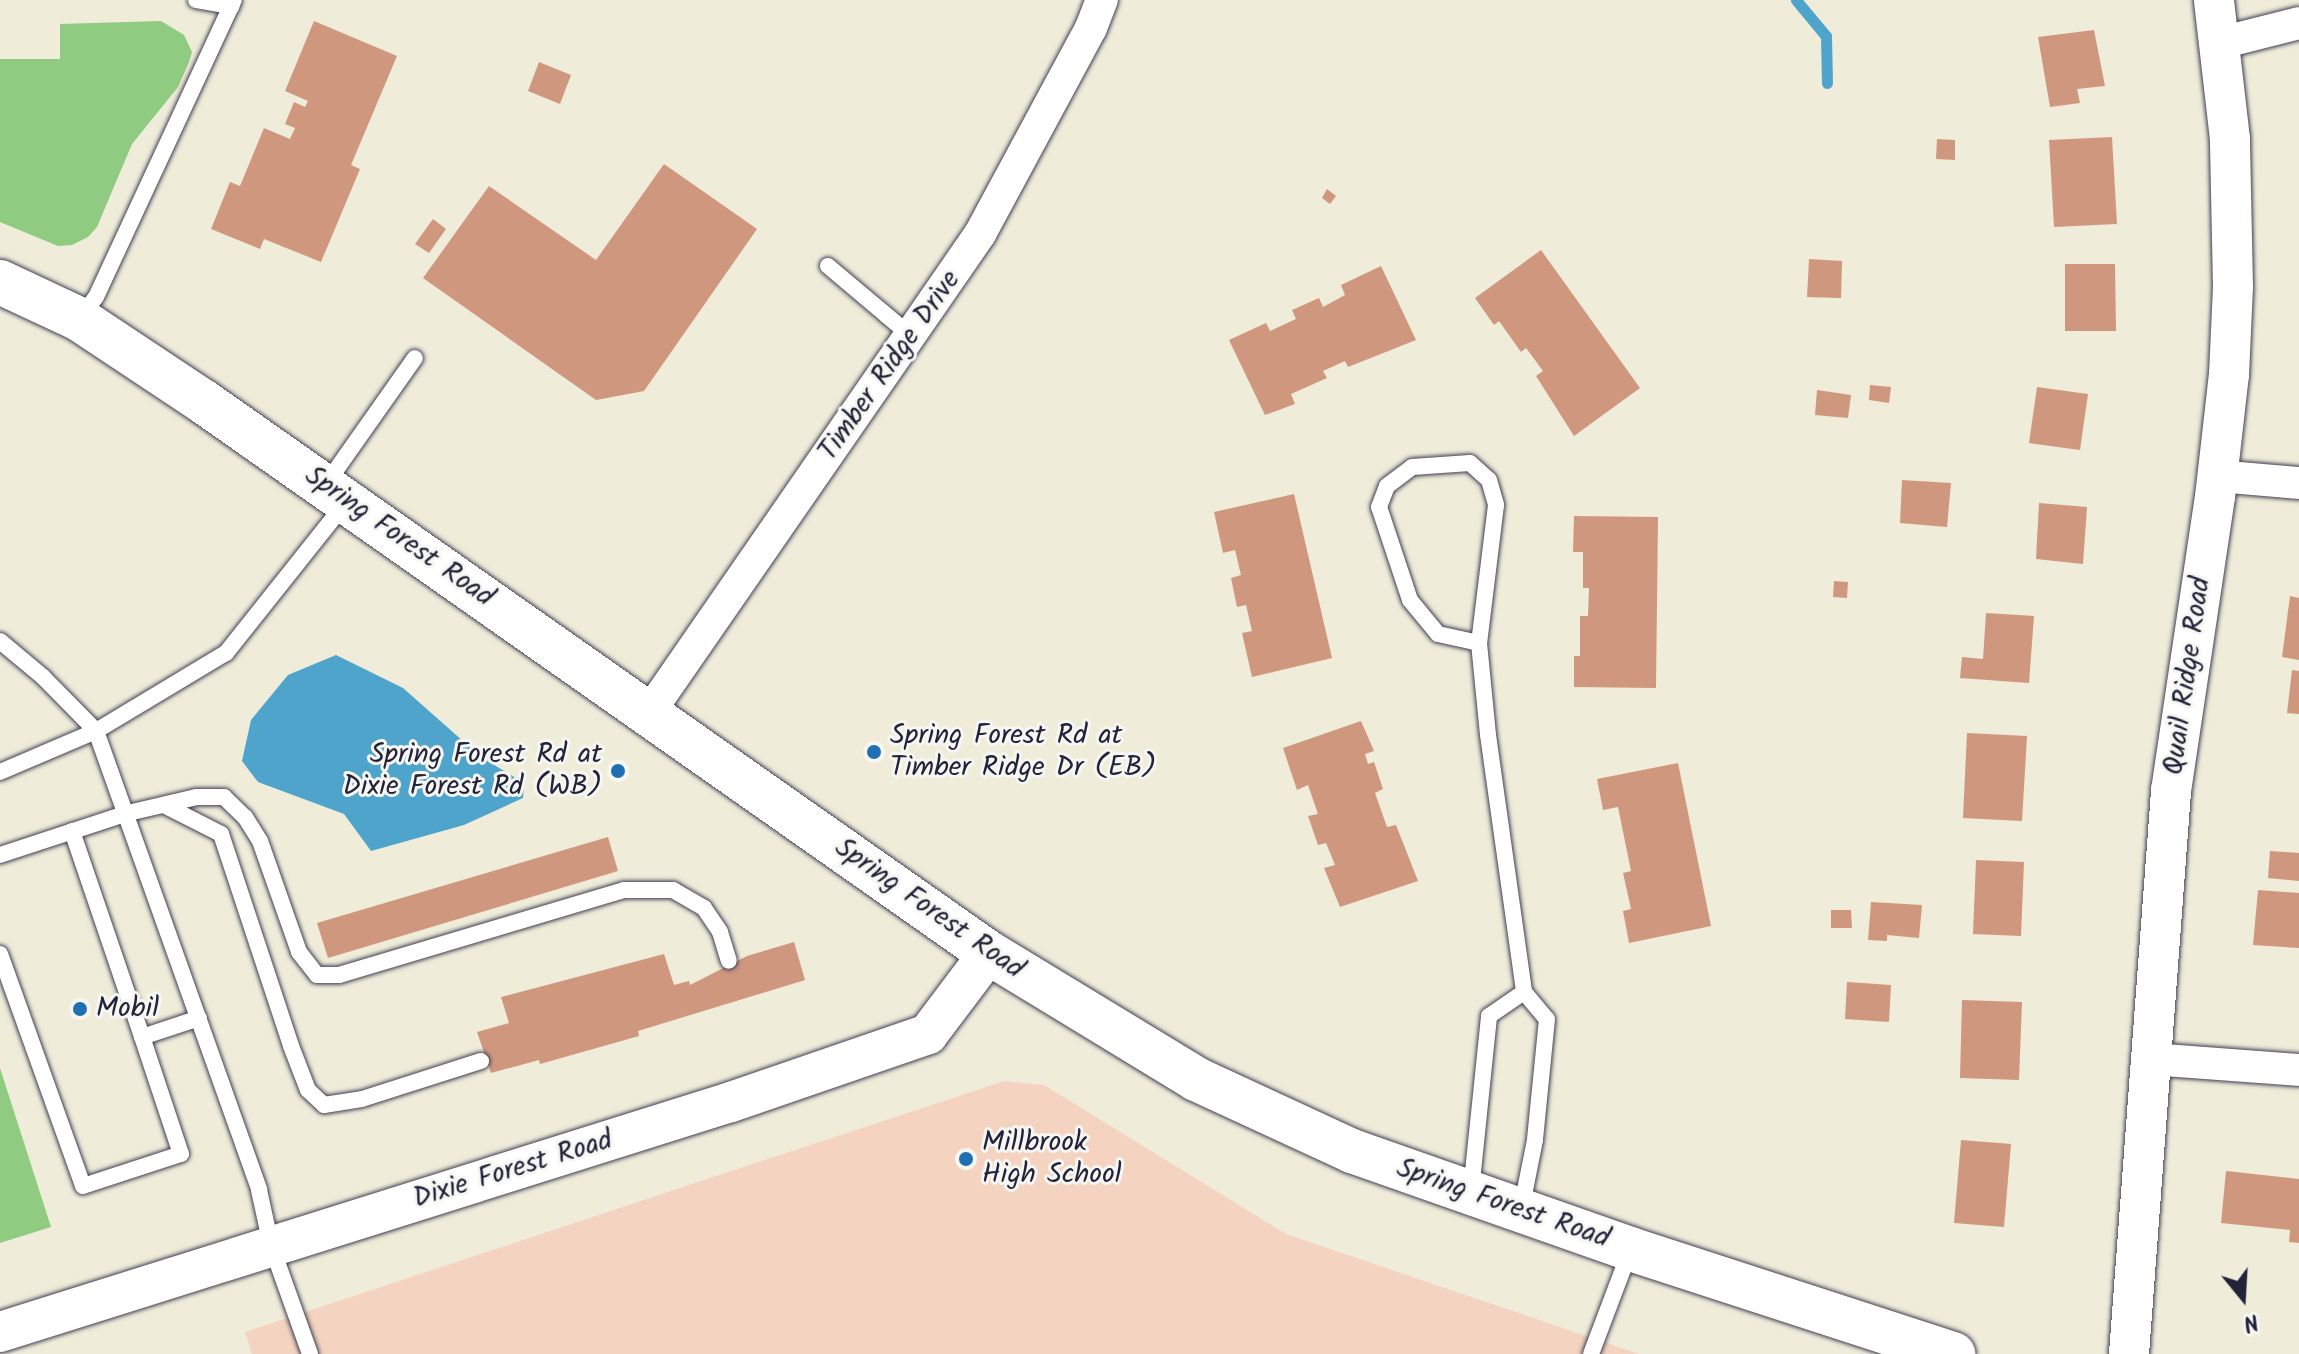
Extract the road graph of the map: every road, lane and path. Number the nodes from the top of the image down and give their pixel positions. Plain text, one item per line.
1 (196, 0) edge
2 (1102, 0) edge
3 (2214, 0) edge
4 (232, 3) edge
5 (2299, 23) edge
6 (2220, 43) junction
7 (828, 266) dead end
8 (0, 282) edge
9 (79, 319) junction
10 (910, 335) junction
11 (415, 358) dead end
12 (2217, 476) junction
13 (2299, 483) edge
14 (336, 493) junction
15 (0, 641) edge
16 (1479, 643) junction
17 (648, 714) junction
18 (96, 731) junction
19 (0, 772) edge
20 (166, 806) junction
21 (128, 813) junction
22 (72, 831) junction
23 (0, 855) edge
24 (989, 953) junction
25 (0, 954) edge
26 (729, 961) dead end
27 (1524, 992) junction
28 (199, 1018) junction
29 (142, 1037) junction
30 (2150, 1059) junction
31 (481, 1061) dead end
32 (2299, 1070) edge
33 (1470, 1194) junction
34 (1521, 1211) junction
35 (271, 1245) junction
36 (1630, 1249) junction
37 (0, 1332) edge
38 (310, 1354) edge
39 (1591, 1354) edge
40 (1953, 1354) edge
41 (2129, 1354) edge

1 - 4 lane
2 - 10 street, Timber Ridge Drive
3 - 6 street, Quail Ridge Road
4 - 9 lane
5 - 6 street
6 - 12 street, Quail Ridge Road
7 - 10 lane
8 - 9 main road, Spring Forest Road
9 - 14 main road, Spring Forest Road
10 - 17 street, Timber Ridge Drive
11 - 14 lane
12 - 13 street
12 - 30 street, Quail Ridge Road
14 - 17 main road, Spring Forest Road
14 - 18 lane
15 - 18 lane
16 - 16 lane
16 - 27 lane
17 - 24 main road, Spring Forest Road
18 - 19 lane
18 - 21 lane
20 - 21 lane
20 - 26 lane
20 - 31 lane
21 - 22 lane
21 - 28 lane
22 - 23 lane
22 - 29 lane
24 - 33 main road, Spring Forest Road
24 - 35 street, Dixie Forest Road
25 - 29 lane
27 - 33 lane
27 - 34 lane
28 - 29 lane
28 - 35 lane
30 - 32 street
30 - 41 street, Quail Ridge Road
33 - 34 main road, Spring Forest Road
34 - 36 main road, Spring Forest Road
35 - 37 street, Dixie Forest Road
35 - 38 lane
36 - 39 lane
36 - 40 main road, Spring Forest Road

